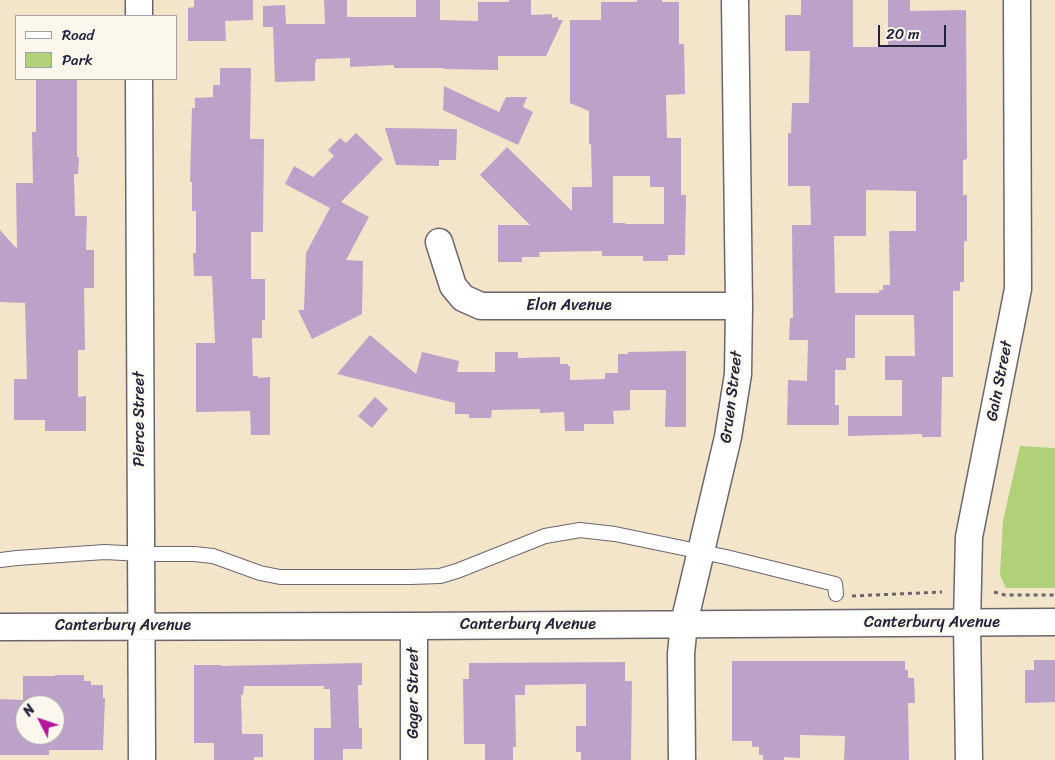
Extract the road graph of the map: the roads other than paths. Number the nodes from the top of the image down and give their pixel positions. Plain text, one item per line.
1 (139, 0) edge
2 (735, 0) edge
3 (1017, 0) edge
4 (139, 15) edge
5 (139, 80) edge
6 (439, 242) dead end
7 (739, 306) junction
8 (701, 551) junction
9 (141, 554) junction
10 (0, 560) edge
11 (836, 594) road end
12 (1055, 622) edge
13 (967, 623) junction
14 (684, 624) junction
15 (141, 626) junction
16 (414, 626) junction
17 (0, 627) edge
18 (142, 760) edge
19 (414, 760) edge
20 (682, 760) edge
21 (969, 760) edge

1 - 4 street
2 - 7 street, Gruen Street
3 - 13 street, Gain Street
5 - 9 street, Pierce Street
6 - 7 street, Elon Avenue
7 - 8 street, Gruen Street
8 - 9 lane
8 - 11 lane
8 - 14 street, Gruen Street
9 - 10 lane
9 - 15 street, Pierce Street
12 - 13 street, Canterbury Avenue
13 - 14 street, Canterbury Avenue
13 - 21 street, Gain Street
14 - 16 street, Canterbury Avenue
14 - 20 street, Gruen Street
15 - 16 street, Canterbury Avenue
15 - 17 street, Canterbury Avenue
15 - 18 street, Pierce Street
16 - 19 street, Gager Street

